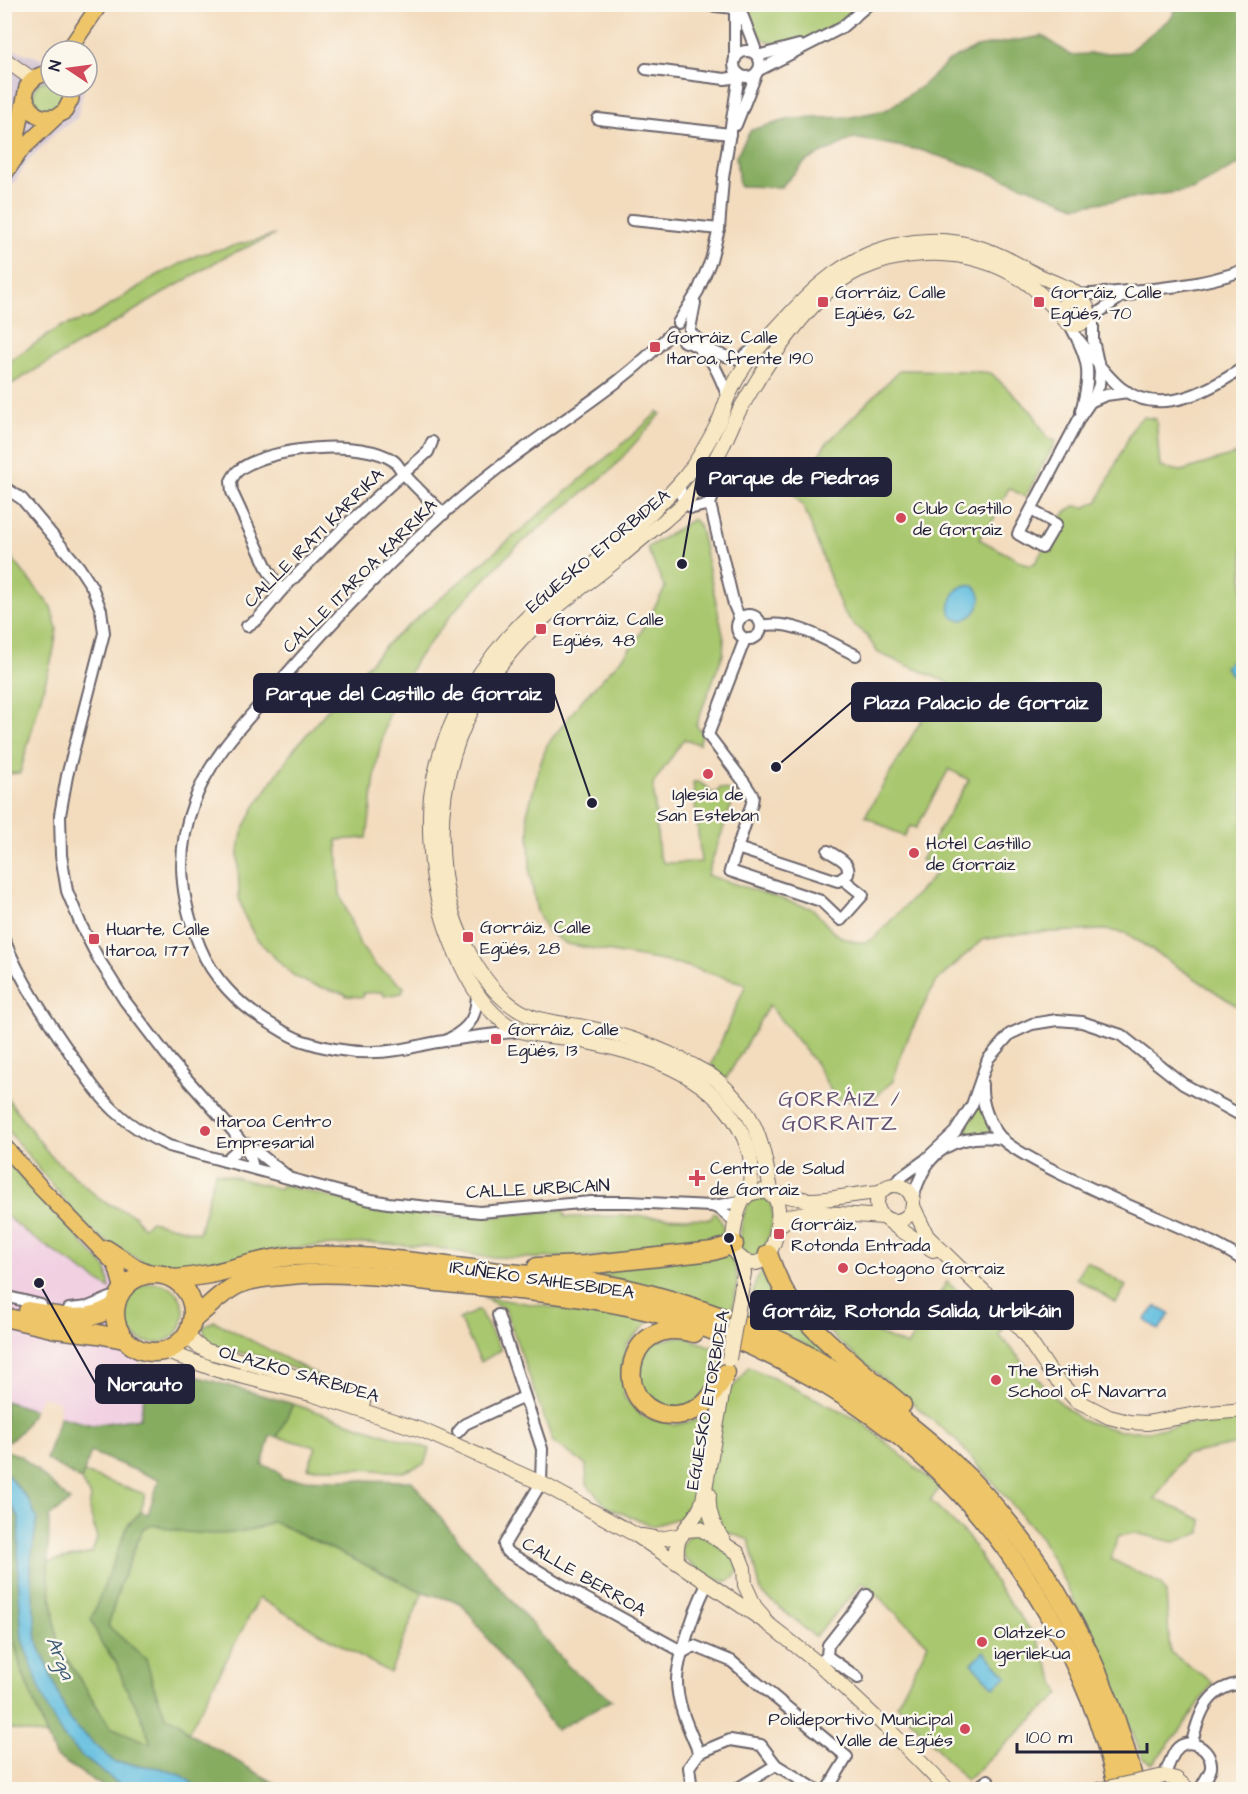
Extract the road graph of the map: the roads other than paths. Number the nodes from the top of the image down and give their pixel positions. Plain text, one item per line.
1 (102, 4) edge
2 (698, 4) edge
3 (869, 4) edge
4 (736, 6) edge
5 (841, 28) junction
6 (77, 39) edge
7 (84, 39) edge
8 (756, 55) junction
9 (4, 59) edge
10 (735, 59) junction
11 (646, 69) dead end
12 (758, 71) junction
13 (39, 72) edge
14 (739, 74) junction
15 (39, 78) edge
16 (26, 98) junction
17 (71, 99) edge
18 (56, 117) junction
19 (598, 119) dead end
20 (730, 134) junction
21 (728, 151) junction
22 (4, 163) edge
23 (4, 175) edge
24 (632, 220) dead end
25 (719, 230) junction
26 (1244, 270) edge
27 (698, 291) junction
28 (1146, 291) junction
29 (1078, 310) junction
30 (675, 328) junction
31 (690, 330) junction
32 (1078, 340) junction
33 (683, 341) junction
34 (744, 360) junction
35 (1099, 365) junction
36 (1244, 367) edge
37 (759, 378) junction
38 (1128, 392) junction
39 (750, 393) junction
40 (729, 394) junction
41 (1092, 401) junction
42 (1080, 417) junction
43 (432, 442) dead end
44 (708, 472) junction
45 (403, 473) junction
46 (684, 477) junction
47 (4, 487) edge
48 (685, 503) junction
49 (710, 504) junction
50 (1031, 510) dead end
51 (444, 514) junction
52 (281, 591) junction
53 (740, 619) junction
54 (247, 626) dead end
55 (761, 626) junction
56 (745, 639) junction
57 (856, 655) dead end
58 (737, 848) junction
59 (828, 851) dead end
60 (843, 879) junction
61 (4, 939) edge
62 (477, 991) junction
63 (508, 1001) junction
64 (487, 1006) junction
65 (471, 1022) junction
66 (505, 1023) junction
67 (522, 1031) junction
68 (484, 1035) junction
69 (447, 1040) junction
70 (982, 1075) junction
71 (1244, 1118) edge
72 (239, 1138) junction
73 (1003, 1139) junction
74 (4, 1146) edge
75 (225, 1161) junction
76 (765, 1161) junction
77 (253, 1168) junction
78 (297, 1181) junction
79 (887, 1189) junction
80 (772, 1194) junction
81 (744, 1199) junction
82 (810, 1200) junction
83 (912, 1203) junction
84 (711, 1206) junction
85 (885, 1218) junction
86 (736, 1223) junction
87 (777, 1228) junction
88 (87, 1236) junction
89 (737, 1251) junction
90 (380, 1259) junction
91 (762, 1259) junction
92 (952, 1260) junction
93 (1244, 1261) edge
94 (154, 1274) junction
95 (174, 1279) junction
96 (4, 1296) edge
97 (119, 1296) junction
98 (742, 1304) junction
99 (4, 1305) edge
100 (498, 1315) dead end
101 (4, 1317) edge
102 (189, 1327) junction
103 (124, 1339) junction
104 (164, 1351) junction
105 (730, 1364) junction
106 (524, 1397) junction
107 (1244, 1410) edge
108 (870, 1415) junction
109 (424, 1431) junction
110 (458, 1432) dead end
111 (541, 1483) junction
112 (684, 1533) junction
113 (636, 1535) junction
114 (724, 1542) junction
115 (1034, 1557) junction
116 (677, 1562) junction
117 (744, 1568) junction
118 (714, 1586) junction
119 (867, 1595) dead end
120 (767, 1623) junction
121 (683, 1652) junction
122 (823, 1660) junction
123 (858, 1678) dead end
124 (1244, 1683) edge
125 (1192, 1743) junction
126 (699, 1753) junction
127 (777, 1765) junction
128 (1164, 1776) junction
129 (692, 1790) edge
130 (735, 1790) edge
131 (817, 1790) edge
132 (827, 1790) edge
133 (948, 1790) edge
134 (974, 1790) edge
135 (980, 1790) edge
136 (1097, 1790) edge
137 (1118, 1790) edge
138 (1138, 1790) edge
139 (1189, 1790) edge
140 (1200, 1790) edge

1 - 6 main road
1 - 7 main road
2 - 4 street
3 - 5 street
4 - 8 street
4 - 10 street
5 - 8 street
5 - 12 street
8 - 10 street
8 - 12 street
9 - 13 street
10 - 14 street
11 - 14 street
12 - 14 street
12 - 21 street
14 - 20 street
15 - 16 main road
16 - 18 main road
16 - 22 main road
17 - 18 main road
18 - 23 main road
19 - 20 street
20 - 21 street
21 - 25 street
24 - 25 street
25 - 27 street
26 - 28 street
27 - 30 street, CALLE ITAROA KARRIKA
27 - 31 street
28 - 29 street
28 - 29 street
29 - 32 street, EGUESKO ETORBIDEA
29 - 34 street, EGUESKO ETORBIDEA
29 - 35 street, EGUESKO ETORBIDEA
29 - 37 street, EGUESKO ETORBIDEA
30 - 31 street
30 - 33 street
30 - 51 street, CALLE ITAROA KARRIKA
31 - 33 street
31 - 34 street
32 - 35 street, EGUESKO ETORBIDEA
32 - 42 street, EGUESKO ETORBIDEA
33 - 40 street
34 - 37 street
34 - 40 street, EGUESKO ETORBIDEA
35 - 38 street
35 - 41 street, EGUESKO ETORBIDEA
36 - 38 street
37 - 39 street, EGUESKO ETORBIDEA
38 - 41 street
39 - 40 street
39 - 44 street, EGUESKO ETORBIDEA
40 - 46 street, EGUESKO ETORBIDEA
41 - 42 street, EGUESKO ETORBIDEA
42 - 50 street, EGUESKO ETORBIDEA
43 - 45 street, CALLE IRATI KARRIKA
44 - 46 street
44 - 48 street, EGUESKO ETORBIDEA
44 - 49 street
45 - 51 street
45 - 52 street, CALLE IRATI KARRIKA
45 - 52 street
46 - 48 street
46 - 62 street, EGUESKO ETORBIDEA
47 - 72 street
48 - 49 street
48 - 63 street, EGUESKO ETORBIDEA
49 - 53 street
51 - 69 street, CALLE ITAROA KARRIKA
52 - 54 street, CALLE IRATI KARRIKA
53 - 55 street
53 - 56 street
55 - 56 street
55 - 57 street
56 - 58 street
58 - 60 street
58 - 60 street
59 - 60 street
61 - 75 street, CALLE URBICAIN
62 - 64 street, EGUESKO ETORBIDEA
62 - 65 street
63 - 64 street
63 - 66 street
63 - 76 street, EGUESKO ETORBIDEA
64 - 65 street, CALLE ITAROA KARRIKA
64 - 66 street, EGUESKO ETORBIDEA
65 - 69 street, CALLE ITAROA KARRIKA
66 - 67 street, EGUESKO ETORBIDEA
66 - 68 street, CALLE ITAROA KARRIKA
67 - 68 street, CALLE ITAROA KARRIKA
67 - 81 street, EGUESKO ETORBIDEA
68 - 69 street, CALLE ITAROA KARRIKA
70 - 71 street
70 - 73 street
70 - 79 street
72 - 75 street
72 - 77 street
72 - 78 street
73 - 83 street
73 - 93 street
74 - 88 main road
75 - 77 street, CALLE URBICAIN
76 - 80 street, EGUESKO ETORBIDEA
76 - 82 street
77 - 78 street, CALLE URBICAIN
78 - 84 street, CALLE URBICAIN
79 - 82 street
79 - 83 street
79 - 85 street
80 - 81 street
80 - 82 street
80 - 87 street, EGUESKO ETORBIDEA
81 - 84 street, CALLE URBICAIN
81 - 86 street, EGUESKO ETORBIDEA
83 - 85 street
83 - 92 street
84 - 86 street
85 - 87 street
85 - 92 street
86 - 89 street, EGUESKO ETORBIDEA
87 - 91 street, EGUESKO ETORBIDEA
88 - 94 main road
88 - 97 main road
89 - 90 highway
89 - 91 street
89 - 98 street, EGUESKO ETORBIDEA
90 - 95 highway, IRUÑEKO SAIHESBIDEA
90 - 115 highway, IRUÑEKO SAIHESBIDEA
91 - 98 street, EGUESKO ETORBIDEA
91 - 115 highway
92 - 107 street
94 - 95 highway
94 - 97 highway
95 - 102 highway
96 - 97 street
97 - 99 highway
97 - 103 highway
98 - 105 street, EGUESKO ETORBIDEA, bridge
100 - 106 street
101 - 103 highway
102 - 104 highway
102 - 108 highway, IRUÑEKO SAIHESBIDEA
102 - 109 street, OLAZKO SARBIDEA
103 - 104 highway
104 - 109 street, OLAZKO SARBIDEA
105 - 108 highway
105 - 112 street, EGUESKO ETORBIDEA
105 - 114 street, EGUESKO ETORBIDEA
106 - 110 street
106 - 111 street
108 - 137 highway, IRUÑEKO SAIHESBIDEA
109 - 111 street, OLAZKO SARBIDEA
111 - 113 street, OLAZKO SARBIDEA
111 - 121 street, CALLE BERROA
112 - 113 street, OLAZKO SARBIDEA
112 - 114 street
112 - 116 street
113 - 116 street, OLAZKO SARBIDEA
114 - 117 street
115 - 138 highway, IRUÑEKO SAIHESBIDEA
116 - 118 street
117 - 118 street
117 - 120 street
118 - 120 street
118 - 121 street
119 - 122 street
120 - 122 street
121 - 126 street
121 - 132 street
122 - 123 street
122 - 133 street
124 - 125 street
125 - 128 street
125 - 140 street
126 - 127 street
126 - 129 street
127 - 130 street
127 - 131 street
128 - 136 street, bridge
128 - 139 street
134 - 135 street

